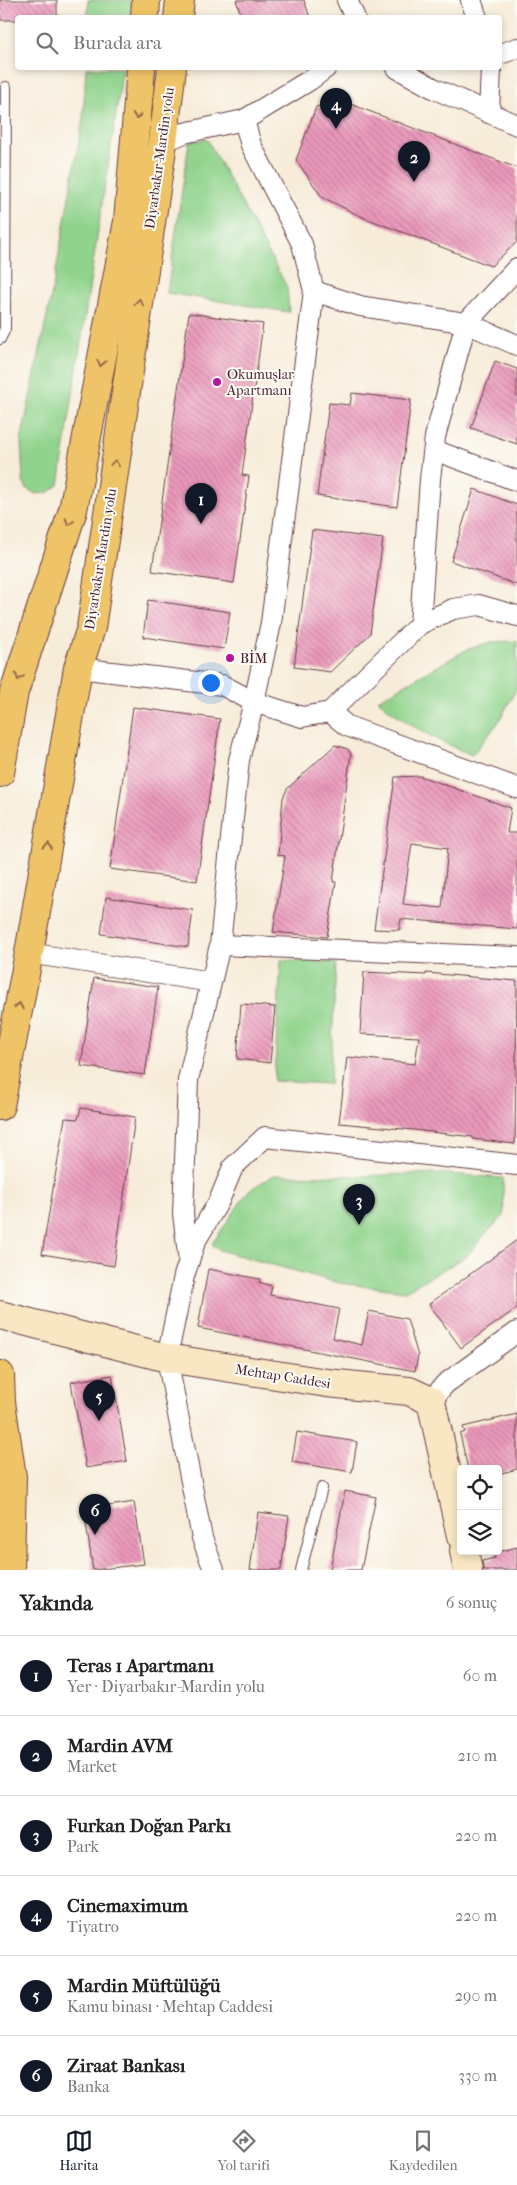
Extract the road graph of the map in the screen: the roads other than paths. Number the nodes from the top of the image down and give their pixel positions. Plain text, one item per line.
1 (146, 0) edge
2 (180, 0) edge
3 (347, 0) edge
4 (471, 0) edge
5 (145, 15) edge
6 (178, 15) edge
7 (354, 15) edge
8 (476, 15) edge
9 (517, 48) edge
10 (502, 53) edge
11 (141, 70) edge
12 (172, 70) edge
13 (323, 70) edge
14 (401, 70) edge
15 (491, 70) edge
16 (6, 87) dead end
17 (489, 113) junction
18 (244, 120) junction
19 (517, 125) edge
20 (162, 142) junction
21 (517, 268) edge
22 (314, 291) junction
23 (466, 323) junction
24 (0, 340) edge
25 (517, 344) edge
26 (434, 450) junction
27 (517, 480) edge
28 (517, 616) edge
29 (420, 624) junction
30 (78, 668) junction
31 (254, 702) junction
32 (330, 712) junction
33 (0, 773) edge
34 (517, 788) edge
35 (220, 945) junction
36 (29, 952) junction
37 (517, 957) edge
38 (210, 982) junction
39 (0, 1106) edge
40 (517, 1165) edge
41 (189, 1261) junction
42 (0, 1315) edge
43 (517, 1332) edge
44 (167, 1358) junction
45 (0, 1375) edge
46 (432, 1401) junction
47 (322, 1488) dead end
48 (457, 1517) edge
49 (465, 1555) edge
50 (10, 1570) edge
51 (214, 1570) edge
52 (301, 1570) edge
53 (468, 1570) edge

1 - 5 highway
2 - 6 highway
3 - 7 street
4 - 8 street
9 - 10 street
11 -> 33 highway, Diyarbakır-Mardin yolu
12 - 20 highway, Diyarbakır-Mardin yolu
13 - 18 street
14 - 17 street
15 - 17 street
16 - 24 lane
17 - 19 street
18 - 20 street
18 - 22 street
30 -> 20 highway, Diyarbakır-Mardin yolu
21 - 23 street
22 - 23 street
22 - 31 street
23 - 25 street
23 - 26 street
26 - 27 street
26 - 29 street
28 - 29 street
29 - 32 street
30 - 31 street
36 -> 30 highway, Diyarbakır-Mardin yolu
31 - 32 street
31 - 35 street
32 - 34 street
35 - 37 street
35 - 38 street
36 - 38 street
39 -> 36 highway, Diyarbakır-Mardin yolu
38 - 41 street
40 - 41 street
41 - 44 street
42 - 44 street, Mehtap Caddesi
43 - 46 street
44 - 46 street, Mehtap Caddesi
44 - 51 street
45 - 50 highway
46 - 48 street
47 - 52 lane
49 - 53 street

